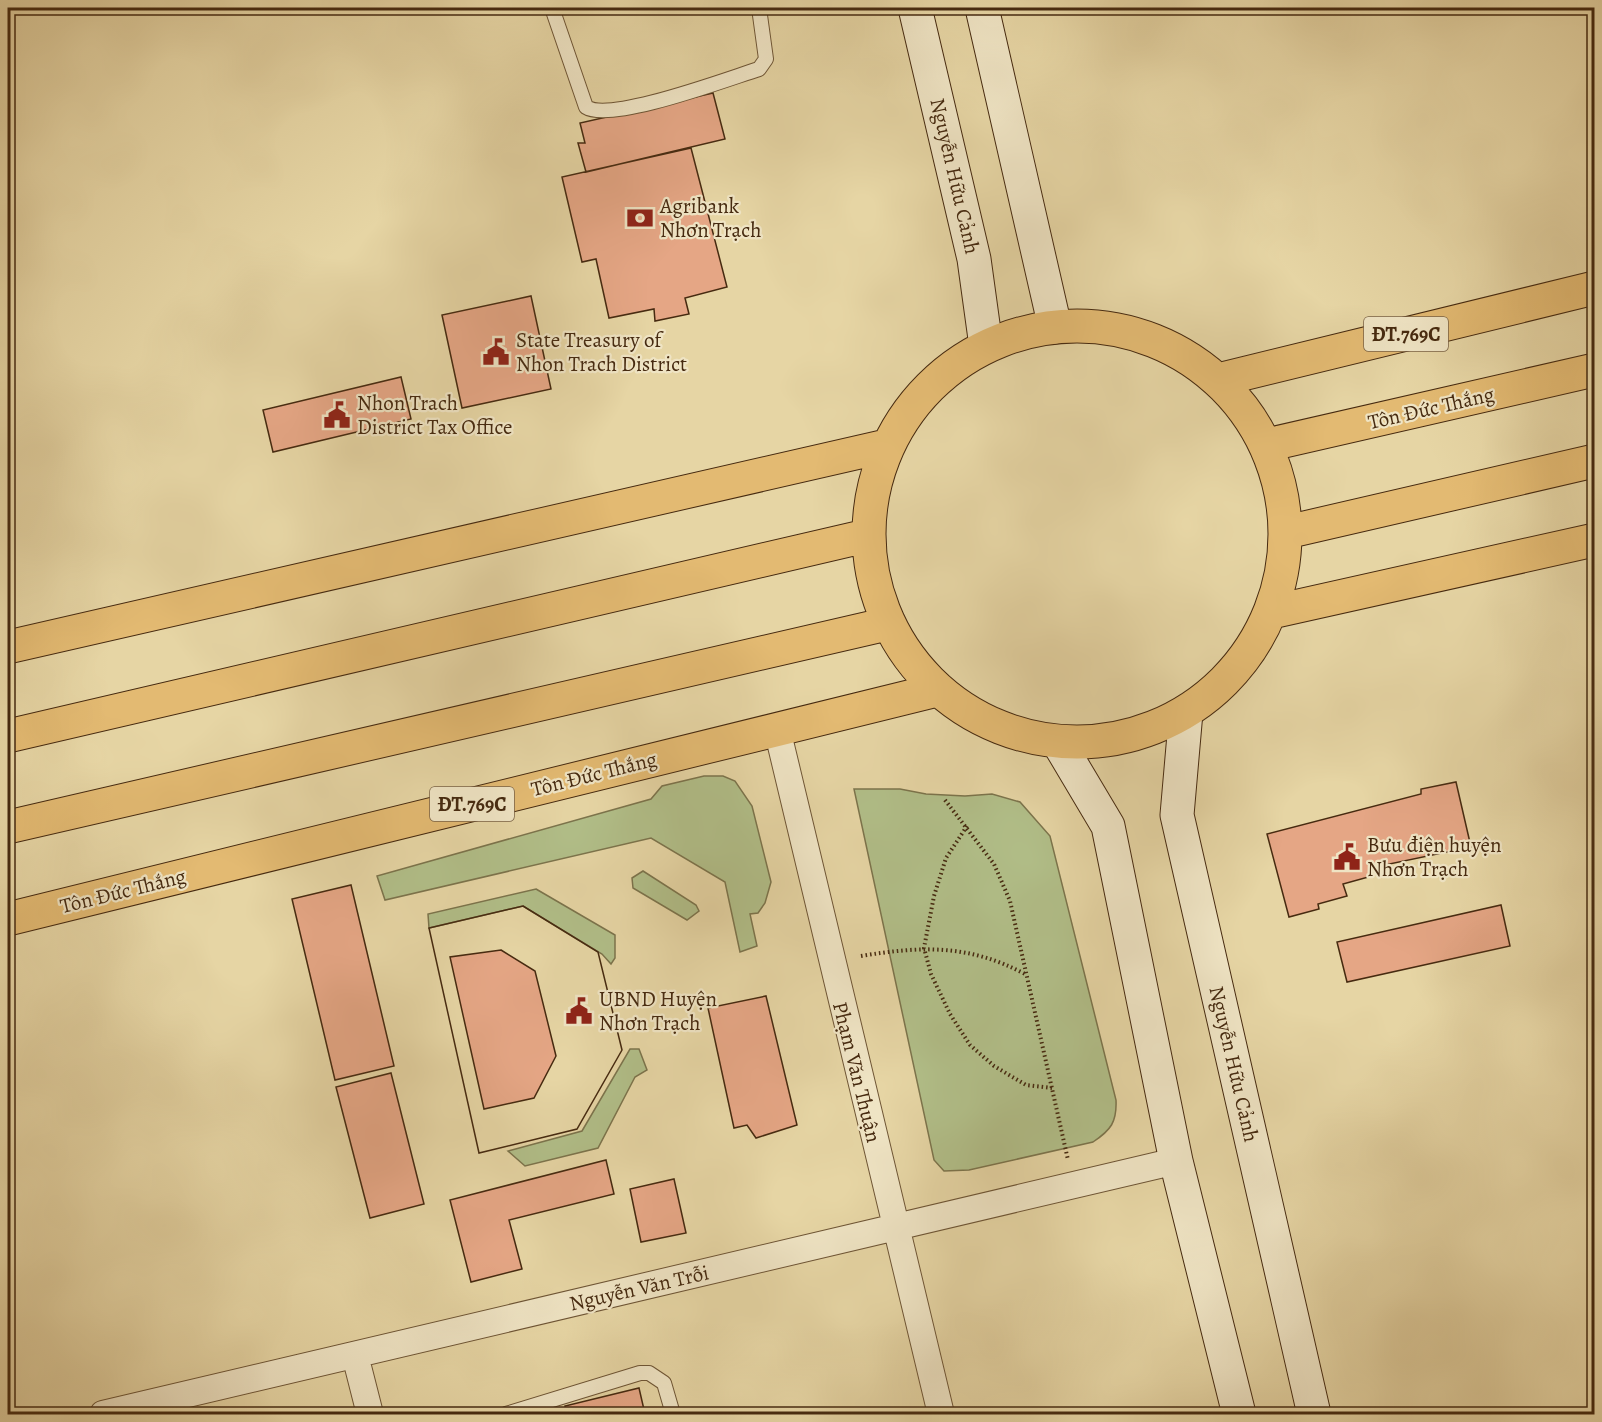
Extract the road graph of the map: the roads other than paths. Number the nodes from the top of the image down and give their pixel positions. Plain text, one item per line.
1 (552, 8) edge
2 (759, 8) edge
3 (915, 8) edge
4 (982, 8) edge
5 (1594, 288) edge
6 (1055, 327) junction
7 (986, 346) junction
8 (1594, 370) edge
9 (1218, 380) junction
10 (1267, 445) junction
11 (886, 446) junction
12 (1594, 461) edge
13 (1287, 532) junction
14 (866, 536) junction
15 (1594, 540) edge
16 (1272, 612) junction
17 (887, 624) junction
18 (8, 647) edge
19 (937, 690) junction
20 (1186, 712) junction
21 (777, 729) junction
22 (8, 736) edge
23 (1058, 742) junction
24 (8, 827) edge
25 (8, 919) edge
26 (1176, 1161) junction
27 (895, 1227) junction
28 (355, 1355) junction
29 (103, 1414) edge
30 (370, 1414) edge
31 (506, 1414) edge
32 (673, 1414) edge
33 (941, 1414) edge
34 (1239, 1414) edge
35 (1314, 1414) edge

1 - 2 lane
3 - 7 street, Nguyễn Hữu Cảnh
4 - 6 street
5 - 9 main road, ĐT.769C
6 - 7 main road
6 - 9 main road
7 - 11 main road
8 - 10 main road, Tôn Đức Thắng
9 - 10 main road
10 - 13 main road
11 - 14 main road
11 - 18 main road
12 - 13 main road
13 - 16 main road
14 - 17 main road
14 - 22 main road
15 - 16 main road
16 - 20 main road
17 - 19 main road
17 - 24 main road
19 - 21 main road, Tôn Đức Thắng / ĐT.769C
19 - 23 main road
20 - 23 main road
20 - 35 street, Nguyễn Hữu Cảnh
21 - 25 main road, Tôn Đức Thắng / ĐT.769C
21 - 27 street, Phạm Văn Thuận
23 - 26 street
26 - 27 street, Nguyễn Văn Trỗi
26 - 34 street
27 - 28 street, Nguyễn Văn Trỗi
27 - 33 street, Phạm Văn Thuận
28 - 29 street, Nguyễn Văn Trỗi
28 - 30 street
31 - 32 lane

